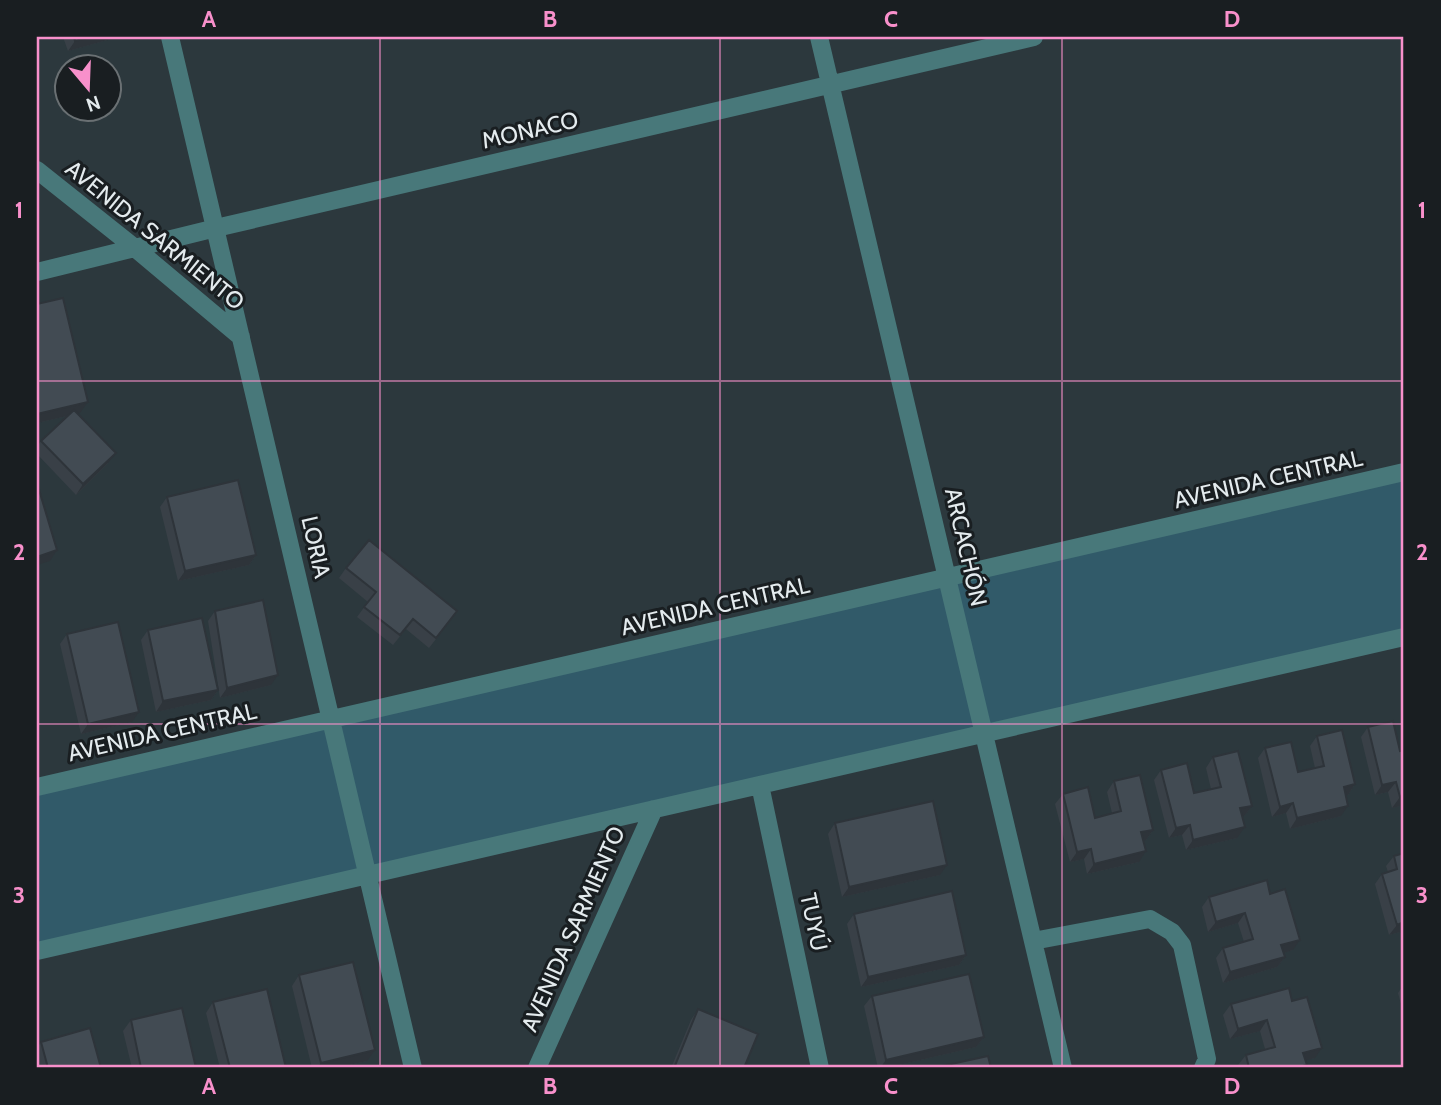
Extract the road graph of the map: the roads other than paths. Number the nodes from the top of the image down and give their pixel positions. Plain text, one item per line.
1 (170, 37) edge
2 (820, 37) edge
3 (1034, 37) edge
4 (831, 85) junction
5 (37, 170) edge
6 (216, 228) junction
7 (135, 248) junction
8 (37, 272) edge
9 (242, 337) junction
10 (1404, 472) edge
11 (948, 577) junction
12 (1404, 637) edge
13 (331, 719) junction
14 (985, 733) junction
15 (760, 785) junction
16 (37, 786) edge
17 (654, 810) junction
18 (368, 876) junction
19 (1033, 941) junction
20 (37, 951) edge
21 (413, 1068) edge
22 (537, 1068) edge
23 (820, 1068) edge
24 (1063, 1068) edge
25 (1203, 1068) edge

1 - 6 street, LORIA
2 - 4 street, ARCACHÓN
3 - 4 street, MONACO
4 - 6 street, MONACO
4 - 11 street, ARCACHÓN
5 - 7 street, AVENIDA SARMIENTO
6 - 7 street, MONACO
6 - 9 street, LORIA
7 - 8 street, MONACO
7 - 9 street, AVENIDA SARMIENTO
9 - 13 street, LORIA
10 - 11 street, AVENIDA CENTRAL
11 - 13 street, AVENIDA CENTRAL
11 - 14 street, ARCACHÓN
12 - 14 street
13 - 16 street, AVENIDA CENTRAL
13 - 18 street, LORIA
14 - 15 street
14 - 19 street, ARCACHÓN
15 - 17 street
15 - 23 street, TUYÚ
17 - 18 street
17 - 22 street, AVENIDA SARMIENTO
18 - 20 street
18 - 21 street, LORIA
19 - 24 street, ARCACHÓN
19 - 25 street

